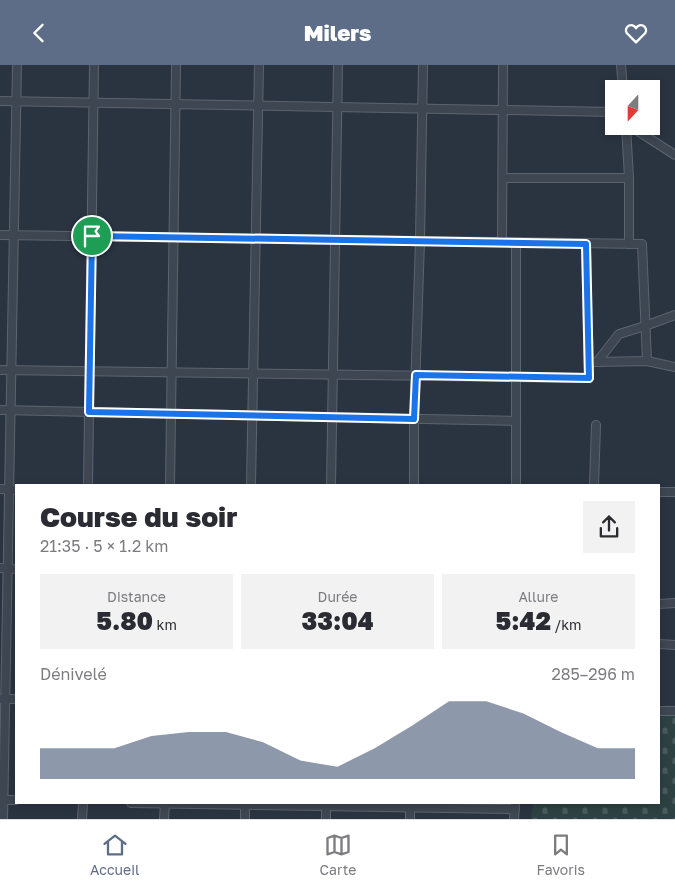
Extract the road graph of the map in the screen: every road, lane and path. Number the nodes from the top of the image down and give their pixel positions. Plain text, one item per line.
1 (17, 65) edge
2 (94, 65) edge
3 (176, 65) edge
4 (259, 65) edge
5 (338, 65) edge
6 (423, 65) edge
7 (503, 65) edge
8 (622, 65) edge
9 (623, 80) edge
10 (0, 101) edge
11 (17, 102) junction
12 (94, 103) junction
13 (175, 105) junction
14 (259, 106) junction
15 (337, 107) junction
16 (422, 109) junction
17 (504, 110) junction
18 (605, 112) edge
19 (627, 135) edge
20 (644, 135) edge
21 (675, 155) edge
22 (504, 178) junction
23 (629, 178) junction
24 (0, 235) edge
25 (14, 235) junction
26 (92, 236) junction
27 (173, 237) junction
28 (256, 239) junction
29 (335, 240) junction
30 (420, 241) junction
31 (502, 242) junction
32 (516, 243) junction
33 (586, 244) junction
34 (630, 244) junction
35 (675, 315) edge
36 (645, 326) junction
37 (647, 361) junction
38 (593, 362) junction
39 (675, 367) edge
40 (0, 371) edge
41 (11, 371) junction
42 (90, 372) junction
43 (171, 373) junction
44 (253, 374) junction
45 (333, 375) junction
46 (416, 375) junction
47 (516, 377) junction
48 (0, 410) edge
49 (10, 410) junction
50 (89, 412) junction
51 (171, 413) junction
52 (252, 415) junction
53 (332, 417) junction
54 (414, 419) junction
55 (516, 421) junction
56 (596, 425) dead end
57 (88, 484) edge
58 (170, 484) edge
59 (251, 484) edge
60 (331, 484) edge
61 (414, 484) edge
62 (516, 484) edge
63 (594, 484) edge
64 (0, 489) edge
65 (13, 490) edge
66 (660, 492) edge
67 (675, 492) edge
68 (4, 568) edge
69 (675, 603) edge
70 (660, 604) edge
71 (660, 644) edge
72 (675, 645) edge
73 (3, 699) edge
74 (660, 711) edge
75 (675, 711) edge
76 (2, 800) edge
77 (15, 801) edge
78 (83, 804) edge
79 (165, 804) edge
80 (245, 804) edge
81 (326, 804) edge
82 (410, 805) edge
83 (515, 806) edge
84 (3, 819) edge
85 (82, 819) edge
86 (164, 819) edge
87 (245, 819) edge
88 (326, 819) edge
89 (410, 819) edge
90 (514, 819) edge

1 - 11 street
2 - 12 street
3 - 13 street
4 - 14 street
5 - 15 street
6 - 16 street
7 - 17 street
8 - 9 street
10 - 11 street
11 - 12 street
11 - 25 street
12 - 13 street
12 - 26 street
13 - 14 street
13 - 27 street
14 - 15 street
14 - 28 street
15 - 16 street
15 - 29 street
16 - 17 street
16 - 30 street
17 - 18 street
17 - 22 street
19 - 23 street
20 - 21 street
22 - 23 street
22 - 31 street
23 - 34 street
24 - 25 street
25 - 26 street
25 - 41 street
26 - 27 street
26 - 42 street
27 - 28 street
27 - 43 street
28 - 29 street
28 - 44 street
29 - 30 street
29 - 45 street
30 - 31 street
30 - 46 street
31 - 32 street
32 - 33 street
32 - 47 street
33 - 34 street
33 - 38 street
34 - 36 street
35 - 36 street
36 - 37 street
36 - 38 street
37 - 38 street
37 - 39 street
38 - 47 street
40 - 41 street
41 - 42 street
41 - 49 street
42 - 43 street
42 - 50 street
43 - 44 street
43 - 51 street
44 - 45 street
44 - 52 street
45 - 46 street
45 - 53 street
46 - 47 street
46 - 54 street
47 - 55 street
48 - 49 street
49 - 50 street
49 - 65 street
50 - 51 street
50 - 57 street
51 - 52 street
51 - 58 street
52 - 53 street
52 - 59 street
53 - 54 street
53 - 60 street
54 - 55 street
54 - 61 street
55 - 62 street
56 - 63 street
64 - 65 street
65 - 68 street
66 - 67 street
68 - 73 street
69 - 70 street
71 - 72 street
73 - 76 street
74 - 75 street
76 - 77 street
76 - 84 street
78 - 85 street
79 - 86 street
80 - 81 street
80 - 87 street
81 - 82 street
81 - 88 street
82 - 83 street
82 - 89 street
83 - 90 street

